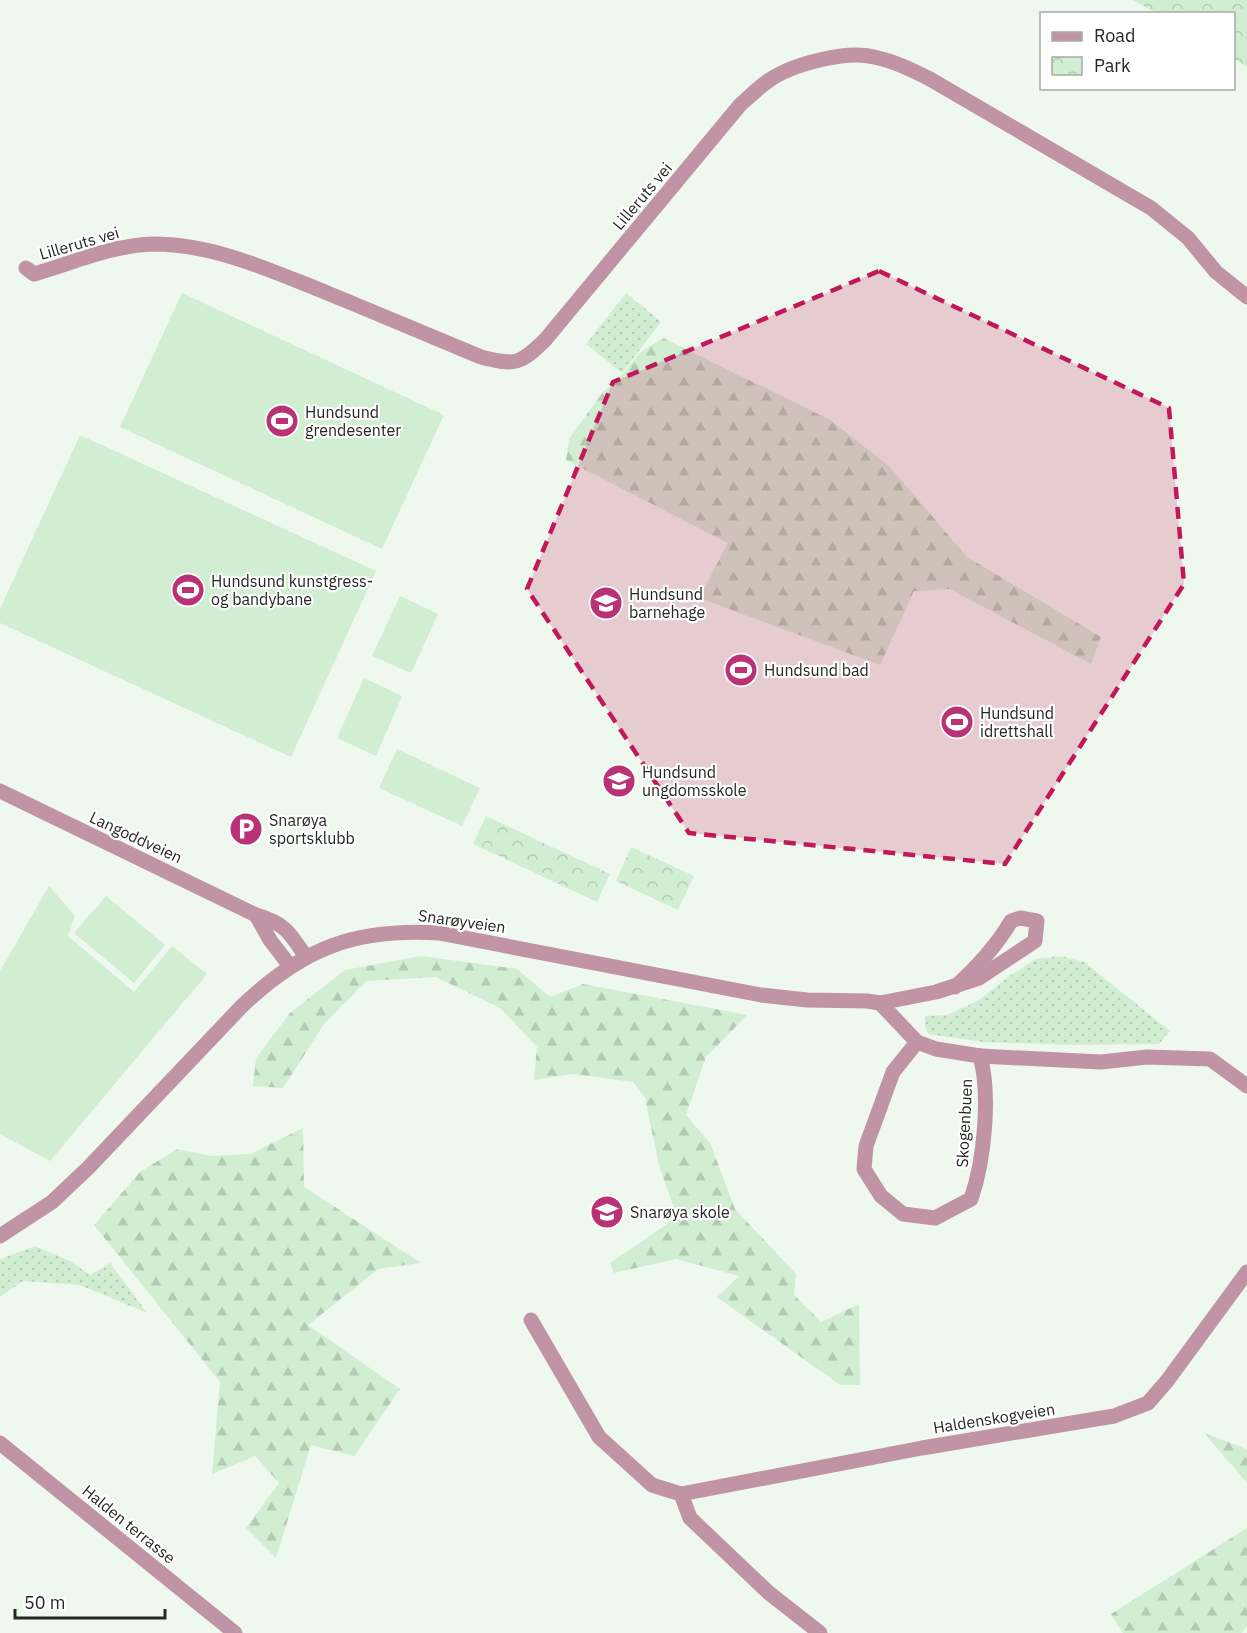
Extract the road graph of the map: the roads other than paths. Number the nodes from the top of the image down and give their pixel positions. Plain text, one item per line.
1 (26, 268) dead end
2 (1247, 297) edge
3 (0, 791) edge
4 (256, 915) junction
5 (306, 957) junction
6 (290, 966) junction
7 (976, 974) junction
8 (880, 1003) junction
9 (916, 1042) junction
10 (980, 1056) junction
11 (1247, 1086) edge
12 (0, 1236) edge
13 (1247, 1272) edge
14 (531, 1320) dead end
15 (0, 1443) edge
16 (681, 1494) junction
17 (235, 1633) edge
18 (820, 1633) edge

1 - 2 street, Lilleruts vei
3 - 4 street, Langoddveien
4 - 5 street, Langoddveien
4 - 6 street
5 - 6 street, Snarøyveien
5 - 8 street, Snarøyveien
6 - 12 street, Snarøyveien
7 - 7 street, Snarøyveien
7 - 8 street, Snarøyveien
8 - 9 street
9 - 10 street, Skogenbuen
9 - 10 street, Skogenbuen
10 - 11 street
13 - 16 street, Haldenskogveien
14 - 16 street, Haldenskogveien
15 - 17 street, Halden terrasse
16 - 18 street

